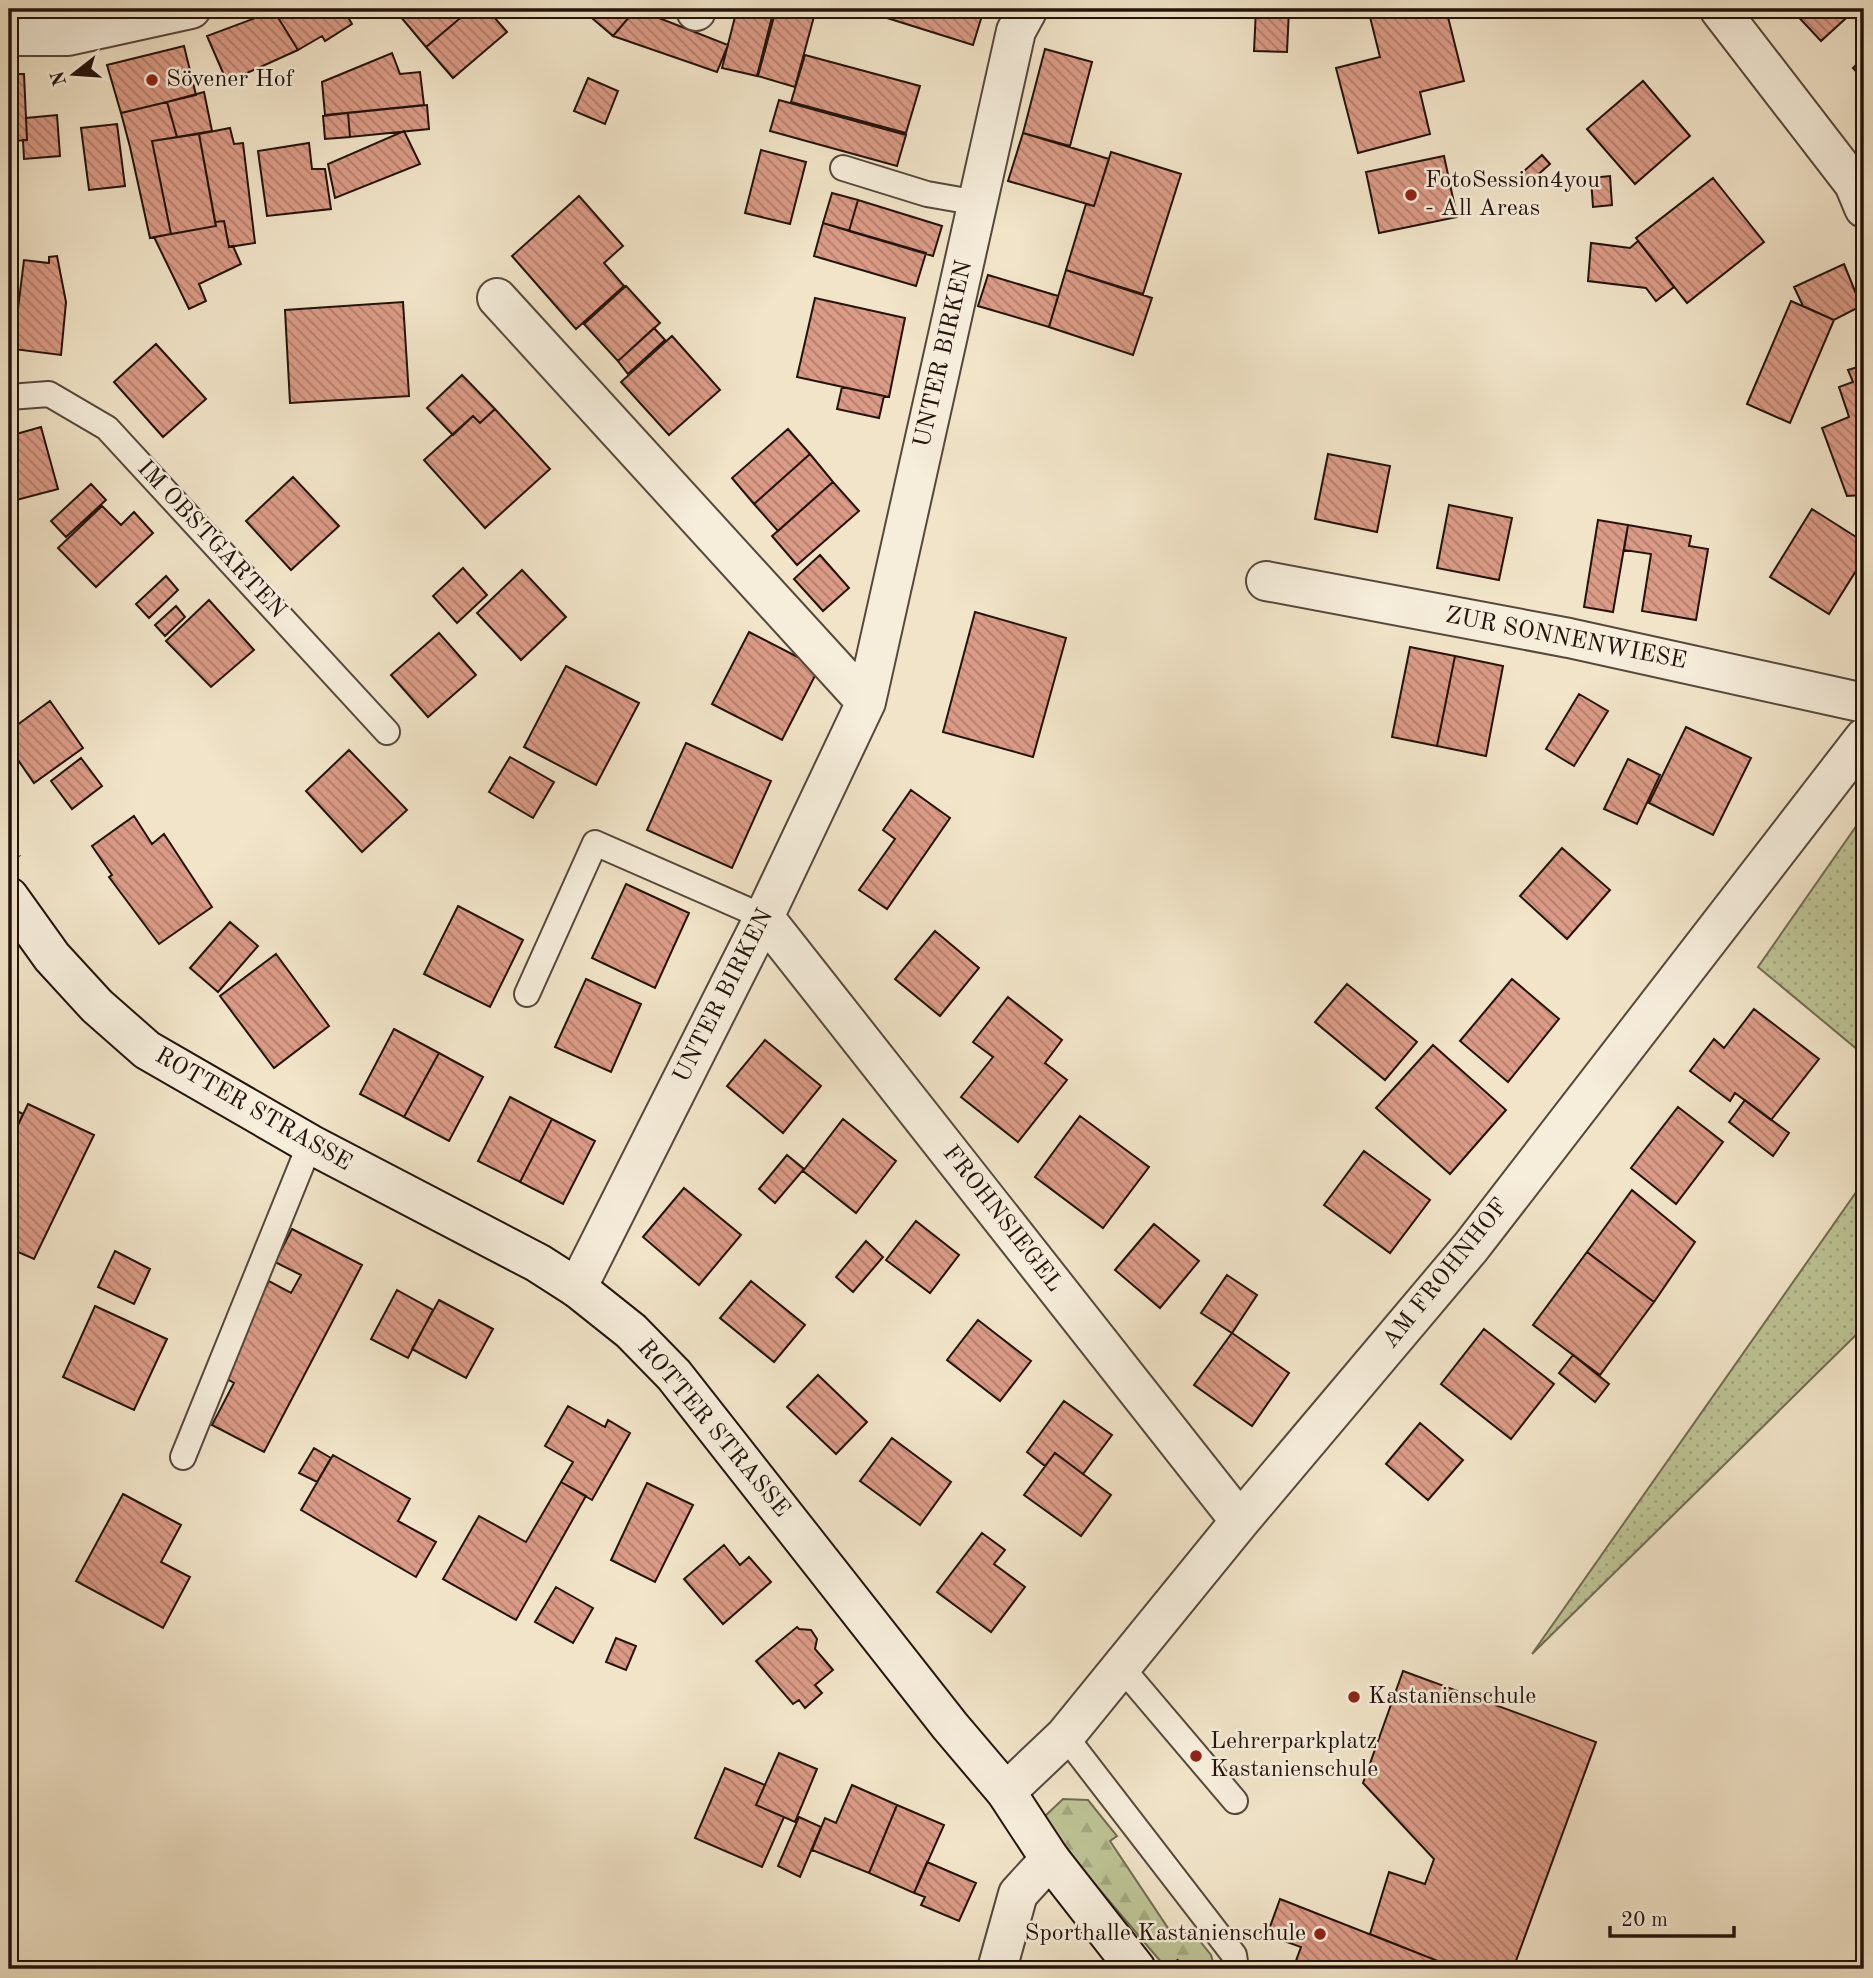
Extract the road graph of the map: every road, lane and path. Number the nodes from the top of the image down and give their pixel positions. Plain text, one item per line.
1 (191, 9) edge
2 (1028, 9) edge
3 (1719, 9) edge
4 (9, 36) edge
5 (843, 168) dead end
6 (978, 203) junction
7 (1864, 208) edge
8 (497, 298) dead end
9 (9, 397) edge
10 (1266, 581) dead end
11 (866, 702) junction
12 (1864, 703) edge
13 (387, 732) dead end
14 (1864, 738) edge
15 (9, 897) edge
16 (764, 916) junction
17 (527, 994) dead end
18 (310, 1144) junction
19 (576, 1288) junction
20 (183, 1457) dead end
21 (1240, 1521) junction
22 (1122, 1668) junction
23 (1065, 1736) junction
24 (1006, 1793) junction
25 (1235, 1801) dead end
26 (1049, 1859) junction
27 (998, 1969) edge
28 (1136, 1969) edge
29 (1236, 1969) edge

1 - 4 street
2 - 6 street, UNTER BIRKEN
3 - 7 street
5 - 6 lane
6 - 11 street, UNTER BIRKEN
8 - 11 street
9 - 13 lane, IM OBSTGARTEN
10 - 12 street, ZUR SONNENWIESE
11 - 16 street, UNTER BIRKEN
14 - 21 street, AM FROHNHOF
15 - 18 street, ROTTER STRASSE
16 - 17 lane
16 - 19 street, UNTER BIRKEN
16 - 21 street, FROHNSIEGEL
18 - 19 street, ROTTER STRASSE
18 - 20 lane
19 - 24 street, ROTTER STRASSE
21 - 22 street, AM FROHNHOF
22 - 23 street, AM FROHNHOF
22 - 25 lane
23 - 24 street, AM FROHNHOF
23 - 29 lane
24 - 26 street, ROTTER STRASSE
26 - 27 street
26 - 28 street, ROTTER STRASSE

